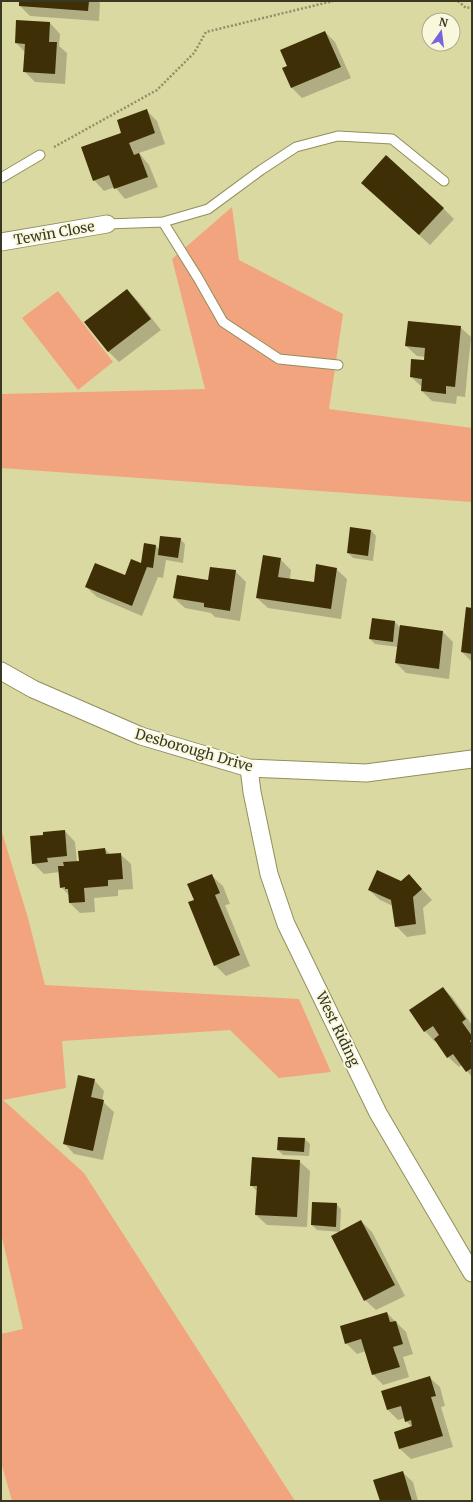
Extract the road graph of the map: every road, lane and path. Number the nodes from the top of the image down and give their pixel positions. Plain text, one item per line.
1 (333, 1) edge
2 (458, 1) edge
3 (472, 7) edge
4 (40, 155) joint
5 (1, 178) edge
6 (444, 182) dead end
7 (163, 222) junction
8 (107, 224) joint
9 (1, 242) edge
10 (338, 364) dead end
11 (1, 671) edge
12 (472, 759) edge
13 (250, 768) junction
14 (472, 1273) edge

1 - 4 path
2 - 3 path
4 - 5 lane
6 - 7 lane
7 - 8 lane
7 - 10 lane
8 - 9 street, Tewin Close
11 - 13 street, Desborough Drive
12 - 13 street, Desborough Drive
13 - 14 street, West Riding

